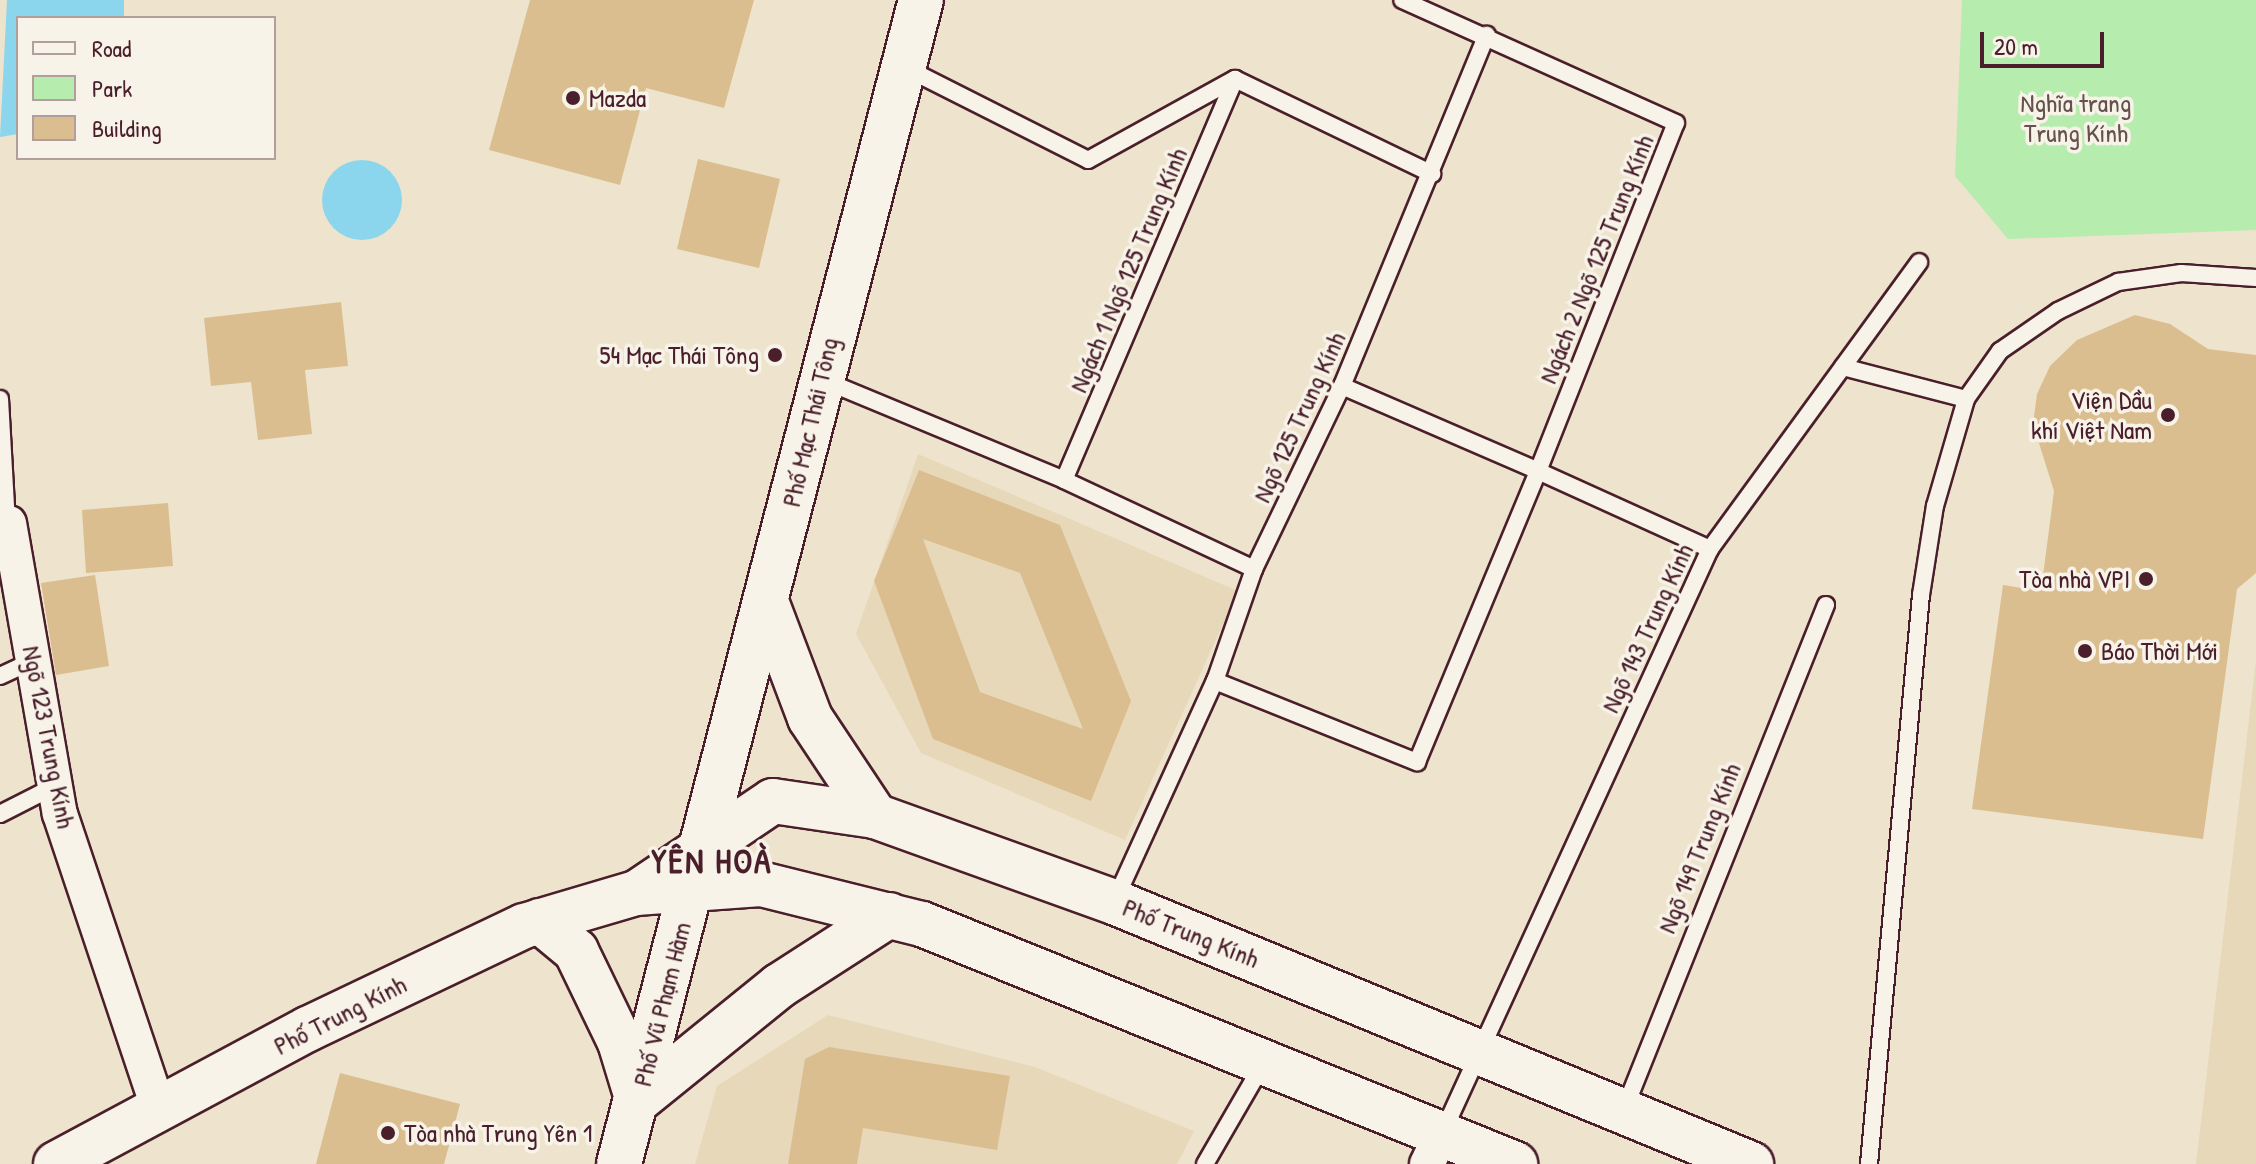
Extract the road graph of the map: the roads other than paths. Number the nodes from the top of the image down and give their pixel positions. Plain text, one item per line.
1 (921, 0) edge
2 (1402, 0) edge
3 (1487, 35) junction
4 (902, 66) junction
5 (1235, 79) junction
6 (1432, 174) junction
7 (1919, 262) dead end
8 (2256, 278) edge
9 (1843, 367) junction
10 (819, 378) junction
11 (1342, 386) junction
12 (0, 399) edge
13 (1966, 399) junction
14 (1538, 471) junction
15 (1064, 480) junction
16 (5, 524) edge
17 (1710, 549) junction
18 (1254, 569) junction
19 (767, 604) junction
20 (1826, 605) dead end
21 (34, 660) junction
22 (0, 676) edge
23 (1215, 681) junction
24 (55, 786) junction
25 (0, 814) edge
26 (875, 816) junction
27 (705, 845) junction
28 (693, 887) junction
29 (636, 893) junction
30 (1114, 902) junction
31 (889, 915) junction
32 (540, 921) junction
33 (1476, 1049) junction
34 (1263, 1064) junction
35 (637, 1101) junction
36 (159, 1110) junction
37 (1623, 1111) junction
38 (1434, 1150) edge
39 (56, 1164) edge
40 (619, 1164) edge
41 (1205, 1164) edge
42 (1515, 1164) edge
43 (1751, 1164) edge
44 (1869, 1164) edge

1 - 4 main road, Phố Mạc Thái Tông
2 - 3 lane
3 - 6 lane, Ngõ 125 Trung Kính
3 - 14 lane, Ngách 2 Ngõ 125 Trung Kính
4 - 5 lane, Ngách 1 Ngõ 125 Trung Kính
4 - 10 main road, Phố Mạc Thái Tông
5 - 6 lane
5 - 15 lane, Ngách 1 Ngõ 125 Trung Kính
6 - 11 lane, Ngõ 125 Trung Kính
7 - 9 lane, Ngõ 143 Trung Kính
8 - 13 lane
9 - 13 lane
9 - 17 lane, Ngõ 143 Trung Kính
10 - 15 lane
10 - 19 main road, Phố Mạc Thái Tông
11 - 14 lane
11 - 18 lane, Ngõ 125 Trung Kính
12 - 16 lane, Ngõ 123 Trung Kính
13 - 44 lane
14 - 17 lane
14 - 23 lane, Ngách 2 Ngõ 125 Trung Kính
15 - 18 lane
16 - 21 street, Ngõ 123 Trung Kính
17 - 33 lane, Ngõ 143 Trung Kính
18 - 23 lane, Ngõ 125 Trung Kính
19 - 26 main road
19 - 27 main road, Phố Mạc Thái Tông
20 - 37 lane, Ngõ 149 Trung Kính
21 - 22 lane
21 - 24 street, Ngõ 123 Trung Kính
23 - 30 lane, Ngõ 125 Trung Kính
24 - 25 lane
24 - 36 street, Ngõ 123 Trung Kính
26 - 27 main road, Phố Trung Kính
26 - 30 main road, Phố Trung Kính
27 - 28 main road, Phố Vũ Phạm Hàm
27 - 29 main road, Phố Trung Kính
28 - 29 main road, Phố Trung Kính
28 - 31 main road, Phố Trung Kính
28 - 35 main road, Phố Vũ Phạm Hàm
29 - 32 main road, Phố Trung Kính
30 - 33 main road, Phố Trung Kính
31 - 34 main road, Phố Trung Kính
31 - 35 main road
32 - 35 main road
32 - 36 main road, Phố Trung Kính
33 - 37 main road, Phố Trung Kính
33 - 38 lane, Ngõ 143 Trung Kính
34 - 38 main road, Phố Trung Kính
34 - 41 lane
35 - 40 main road, Phố Vũ Phạm Hàm
36 - 39 main road, Phố Trung Kính
37 - 43 main road, Phố Trung Kính
38 - 42 main road, Phố Trung Kính

